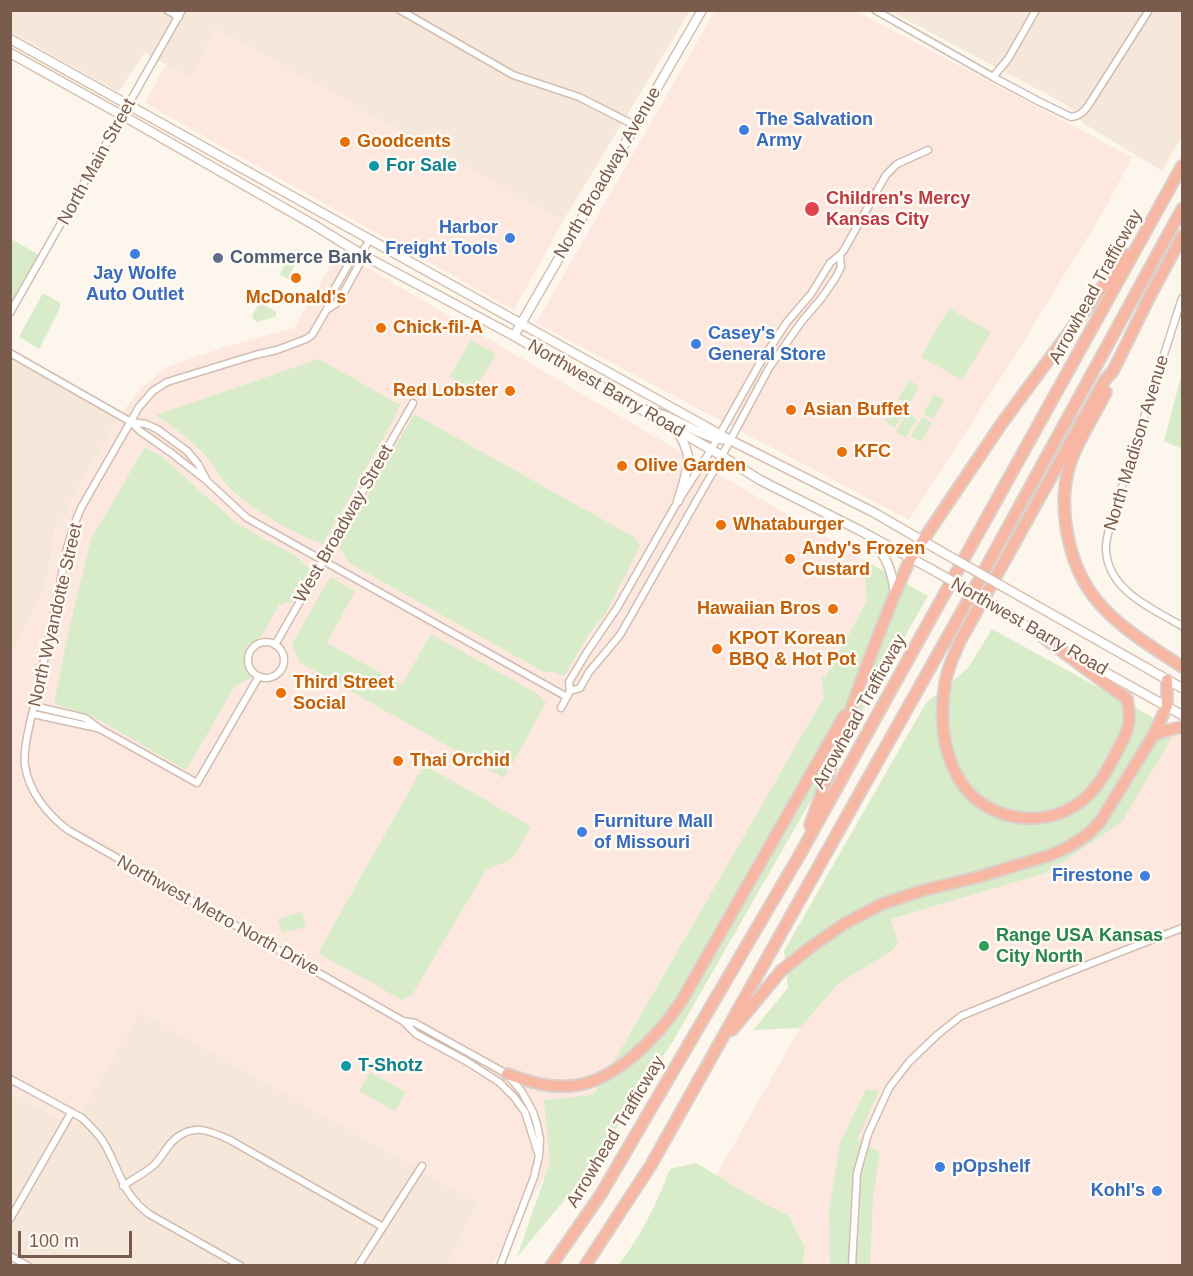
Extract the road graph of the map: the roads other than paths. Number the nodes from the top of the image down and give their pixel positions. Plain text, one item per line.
1 (167, 10) edge
2 (400, 10) edge
3 (702, 10) edge
4 (875, 10) edge
5 (894, 10) edge
6 (1036, 10) edge
7 (1149, 10) edge
8 (181, 14) edge
9 (890, 18) junction
10 (10, 39) edge
11 (10, 53) edge
12 (993, 77) junction
13 (129, 105) junction
14 (123, 116) junction
15 (636, 126) junction
16 (928, 150) dead end
17 (1182, 166) edge
18 (1182, 209) edge
19 (1151, 221) junction
20 (1182, 236) edge
21 (370, 239) junction
22 (361, 254) junction
23 (840, 255) junction
24 (1182, 298) edge
25 (10, 313) edge
26 (521, 323) junction
27 (514, 336) junction
28 (10, 353) edge
29 (1113, 371) junction
30 (413, 403) dead end
31 (640, 409) junction
32 (131, 422) junction
33 (677, 430) junction
34 (719, 436) junction
35 (730, 440) junction
36 (711, 450) junction
37 (722, 455) junction
38 (207, 481) junction
39 (678, 501) junction
40 (869, 535) junction
41 (922, 541) junction
42 (911, 558) junction
43 (322, 561) junction
44 (895, 594) junction
45 (1182, 626) edge
46 (1043, 637) junction
47 (275, 645) junction
48 (1182, 667) edge
49 (259, 676) junction
50 (1167, 680) junction
51 (1182, 688) edge
52 (569, 694) junction
53 (854, 697) junction
54 (34, 706) junction
55 (1167, 706) junction
56 (561, 708) dead end
57 (33, 714) junction
58 (1182, 715) edge
59 (1182, 727) edge
60 (100, 729) junction
61 (1153, 736) junction
62 (41, 803) joint
63 (798, 856) junction
64 (1182, 928) edge
65 (403, 1021) junction
66 (715, 1050) junction
67 (507, 1074) junction
68 (10, 1079) edge
69 (71, 1113) junction
70 (539, 1156) junction
71 (422, 1166) dead end
72 (123, 1186) junction
73 (10, 1219) edge
74 (383, 1227) junction
75 (10, 1256) edge
76 (28, 1266) edge
77 (241, 1266) edge
78 (358, 1266) edge
79 (500, 1266) edge
80 (551, 1266) edge
81 (585, 1266) edge
82 (852, 1266) edge

1 - 8 street
2 - 15 street
3 - 15 main road, North Broadway Avenue
4 - 9 street
5 - 9 street
6 - 12 street
7 - 12 street
8 - 13 street, North Main Street
9 - 12 street
10 - 13 main road, Northwest Barry Road
11 - 14 main road, Northwest Barry Road
13 - 14 street, North Main Street
13 - 21 main road, Northwest Barry Road
14 - 22 main road, Northwest Barry Road
14 - 25 street, North Main Street
15 - 26 main road, North Broadway Avenue
16 - 23 street
17 - 19 highway, Arrowhead Trafficway
18 - 66 highway
19 - 41 highway
19 - 63 highway, Arrowhead Trafficway
20 - 29 highway
21 - 22 street, North Wyandotte Street
21 - 26 main road, Northwest Barry Road
22 - 27 main road, Northwest Barry Road
22 - 32 street, North Wyandotte Street
23 - 34 street
23 - 35 street
24 - 45 street, North Madison Avenue
26 - 27 main road, North Broadway Avenue
26 - 34 main road, Northwest Barry Road
27 - 31 main road, Northwest Barry Road
28 - 32 street
29 - 46 highway
29 - 48 highway
30 - 43 street, West Broadway Street
31 - 33 main road, Northwest Barry Road
31 - 34 main road
32 - 38 street
32 - 38 street
32 - 54 street, North Wyandotte Street
33 - 36 main road, Northwest Barry Road
33 - 39 main road
34 - 35 main road
34 - 36 street
35 - 37 street
35 - 41 main road, Northwest Barry Road
36 - 37 main road, Northwest Barry Road
36 - 39 street
37 - 40 main road, Northwest Barry Road
37 - 52 street
38 - 43 street
39 - 52 street
40 - 42 main road, Northwest Barry Road
40 - 44 main road
41 - 42 highway
41 - 50 main road, Northwest Barry Road, bridge
42 - 44 highway
42 - 46 main road, Northwest Barry Road, bridge
43 - 47 street, West Broadway Street
43 - 52 street
44 - 53 highway
46 - 55 main road, Northwest Barry Road
47 - 49 street
47 - 49 street
49 - 60 street
50 - 51 main road, Northwest Barry Road
50 - 55 highway
52 - 56 street
53 - 63 highway
53 - 67 highway
54 - 57 street, North Wyandotte Street
54 - 60 street
55 - 58 main road, Northwest Barry Road
55 - 61 highway
57 - 60 street
57 - 62 street, North Wyandotte Street
59 - 61 highway
61 - 66 highway
62 - 65 street, Northwest Metro North Drive
63 - 80 highway, Arrowhead Trafficway
64 - 82 street
65 - 67 street, Northwest Metro North Drive
65 - 70 street, Northwest Metro North Drive
66 - 81 highway
67 - 70 street
68 - 69 street
69 - 72 street
69 - 73 street
70 - 79 street
71 - 74 street
72 - 74 street
72 - 77 street
74 - 78 street
75 - 76 street

